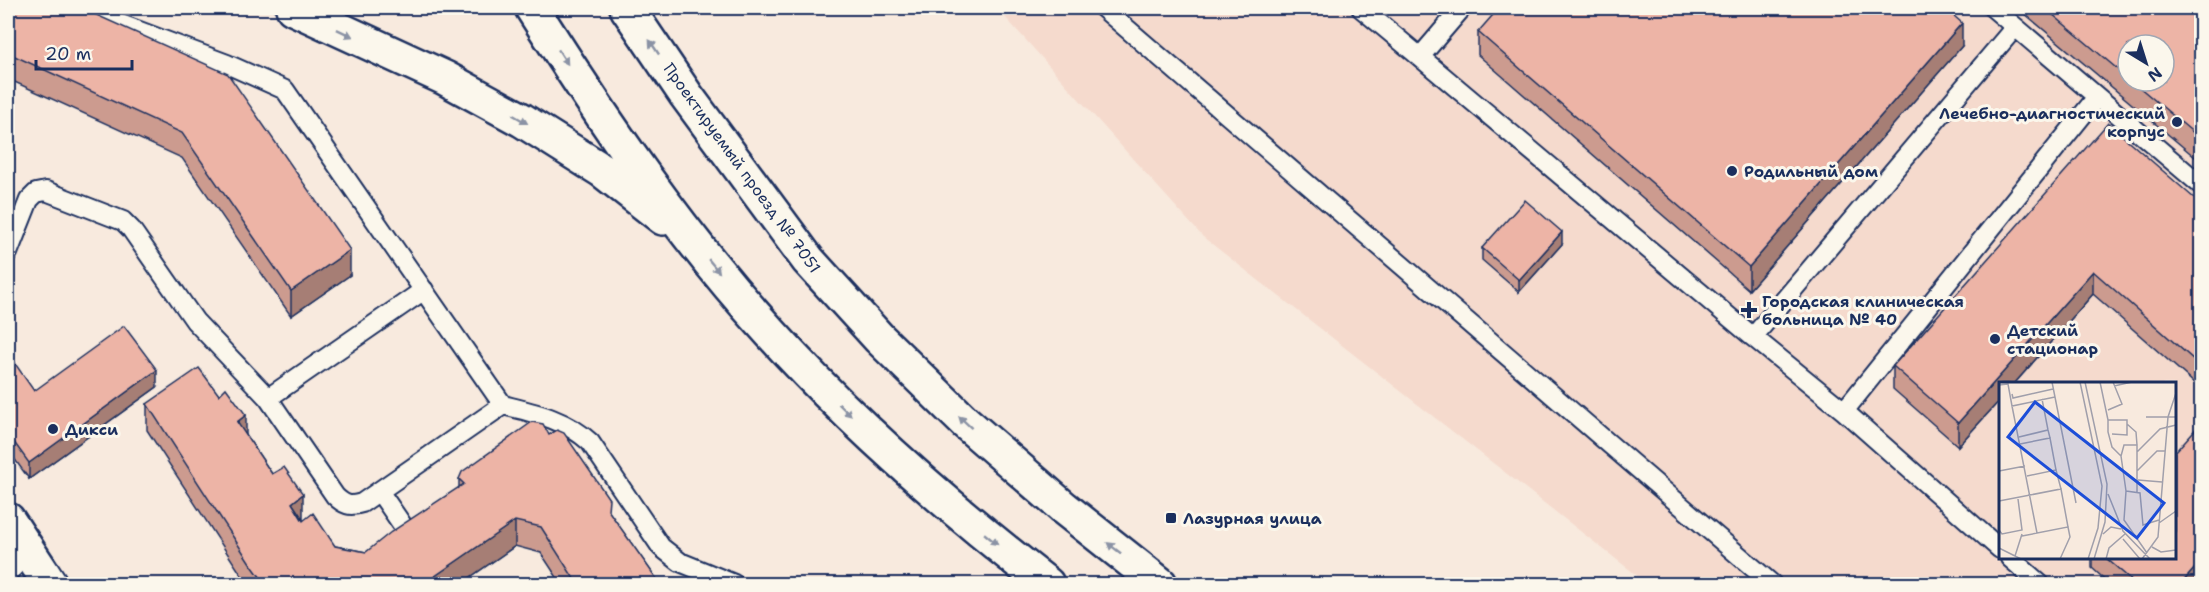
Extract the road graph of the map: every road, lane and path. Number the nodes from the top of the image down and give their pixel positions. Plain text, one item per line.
1 (78, 8) edge
2 (293, 8) edge
3 (532, 8) edge
4 (627, 8) edge
5 (1103, 8) edge
6 (1361, 8) edge
7 (1462, 8) edge
8 (1993, 8) edge
9 (2015, 27) junction
10 (1420, 57) junction
11 (2097, 97) junction
12 (2202, 186) edge
13 (692, 240) junction
14 (8, 253) edge
15 (423, 290) junction
16 (1753, 337) junction
17 (268, 398) junction
18 (503, 405) junction
19 (1844, 411) junction
20 (379, 491) junction
21 (8, 520) edge
22 (1999, 547) edge
23 (2011, 559) edge
24 (18, 562) edge
25 (50, 585) edge
26 (443, 585) edge
27 (734, 585) edge
28 (1047, 585) edge
29 (1160, 585) edge
30 (1772, 585) edge
31 (2040, 585) edge

1 - 15 lane
2 -> 13 main road
3 -> 13 main road
29 -> 4 main road, Проектируемый проезд № 7051
5 - 30 lane
6 - 10 lane
7 - 10 lane
8 - 9 lane
9 - 11 lane
9 - 16 lane
10 - 16 lane
11 - 12 lane
11 - 19 lane
13 -> 28 main road
14 - 17 lane
15 - 17 lane
15 - 18 lane
16 - 19 lane
17 - 20 lane
18 - 20 lane
18 - 27 lane
19 - 22 lane
20 - 26 lane
21 - 24 main road
23 - 31 lane
24 - 25 main road

